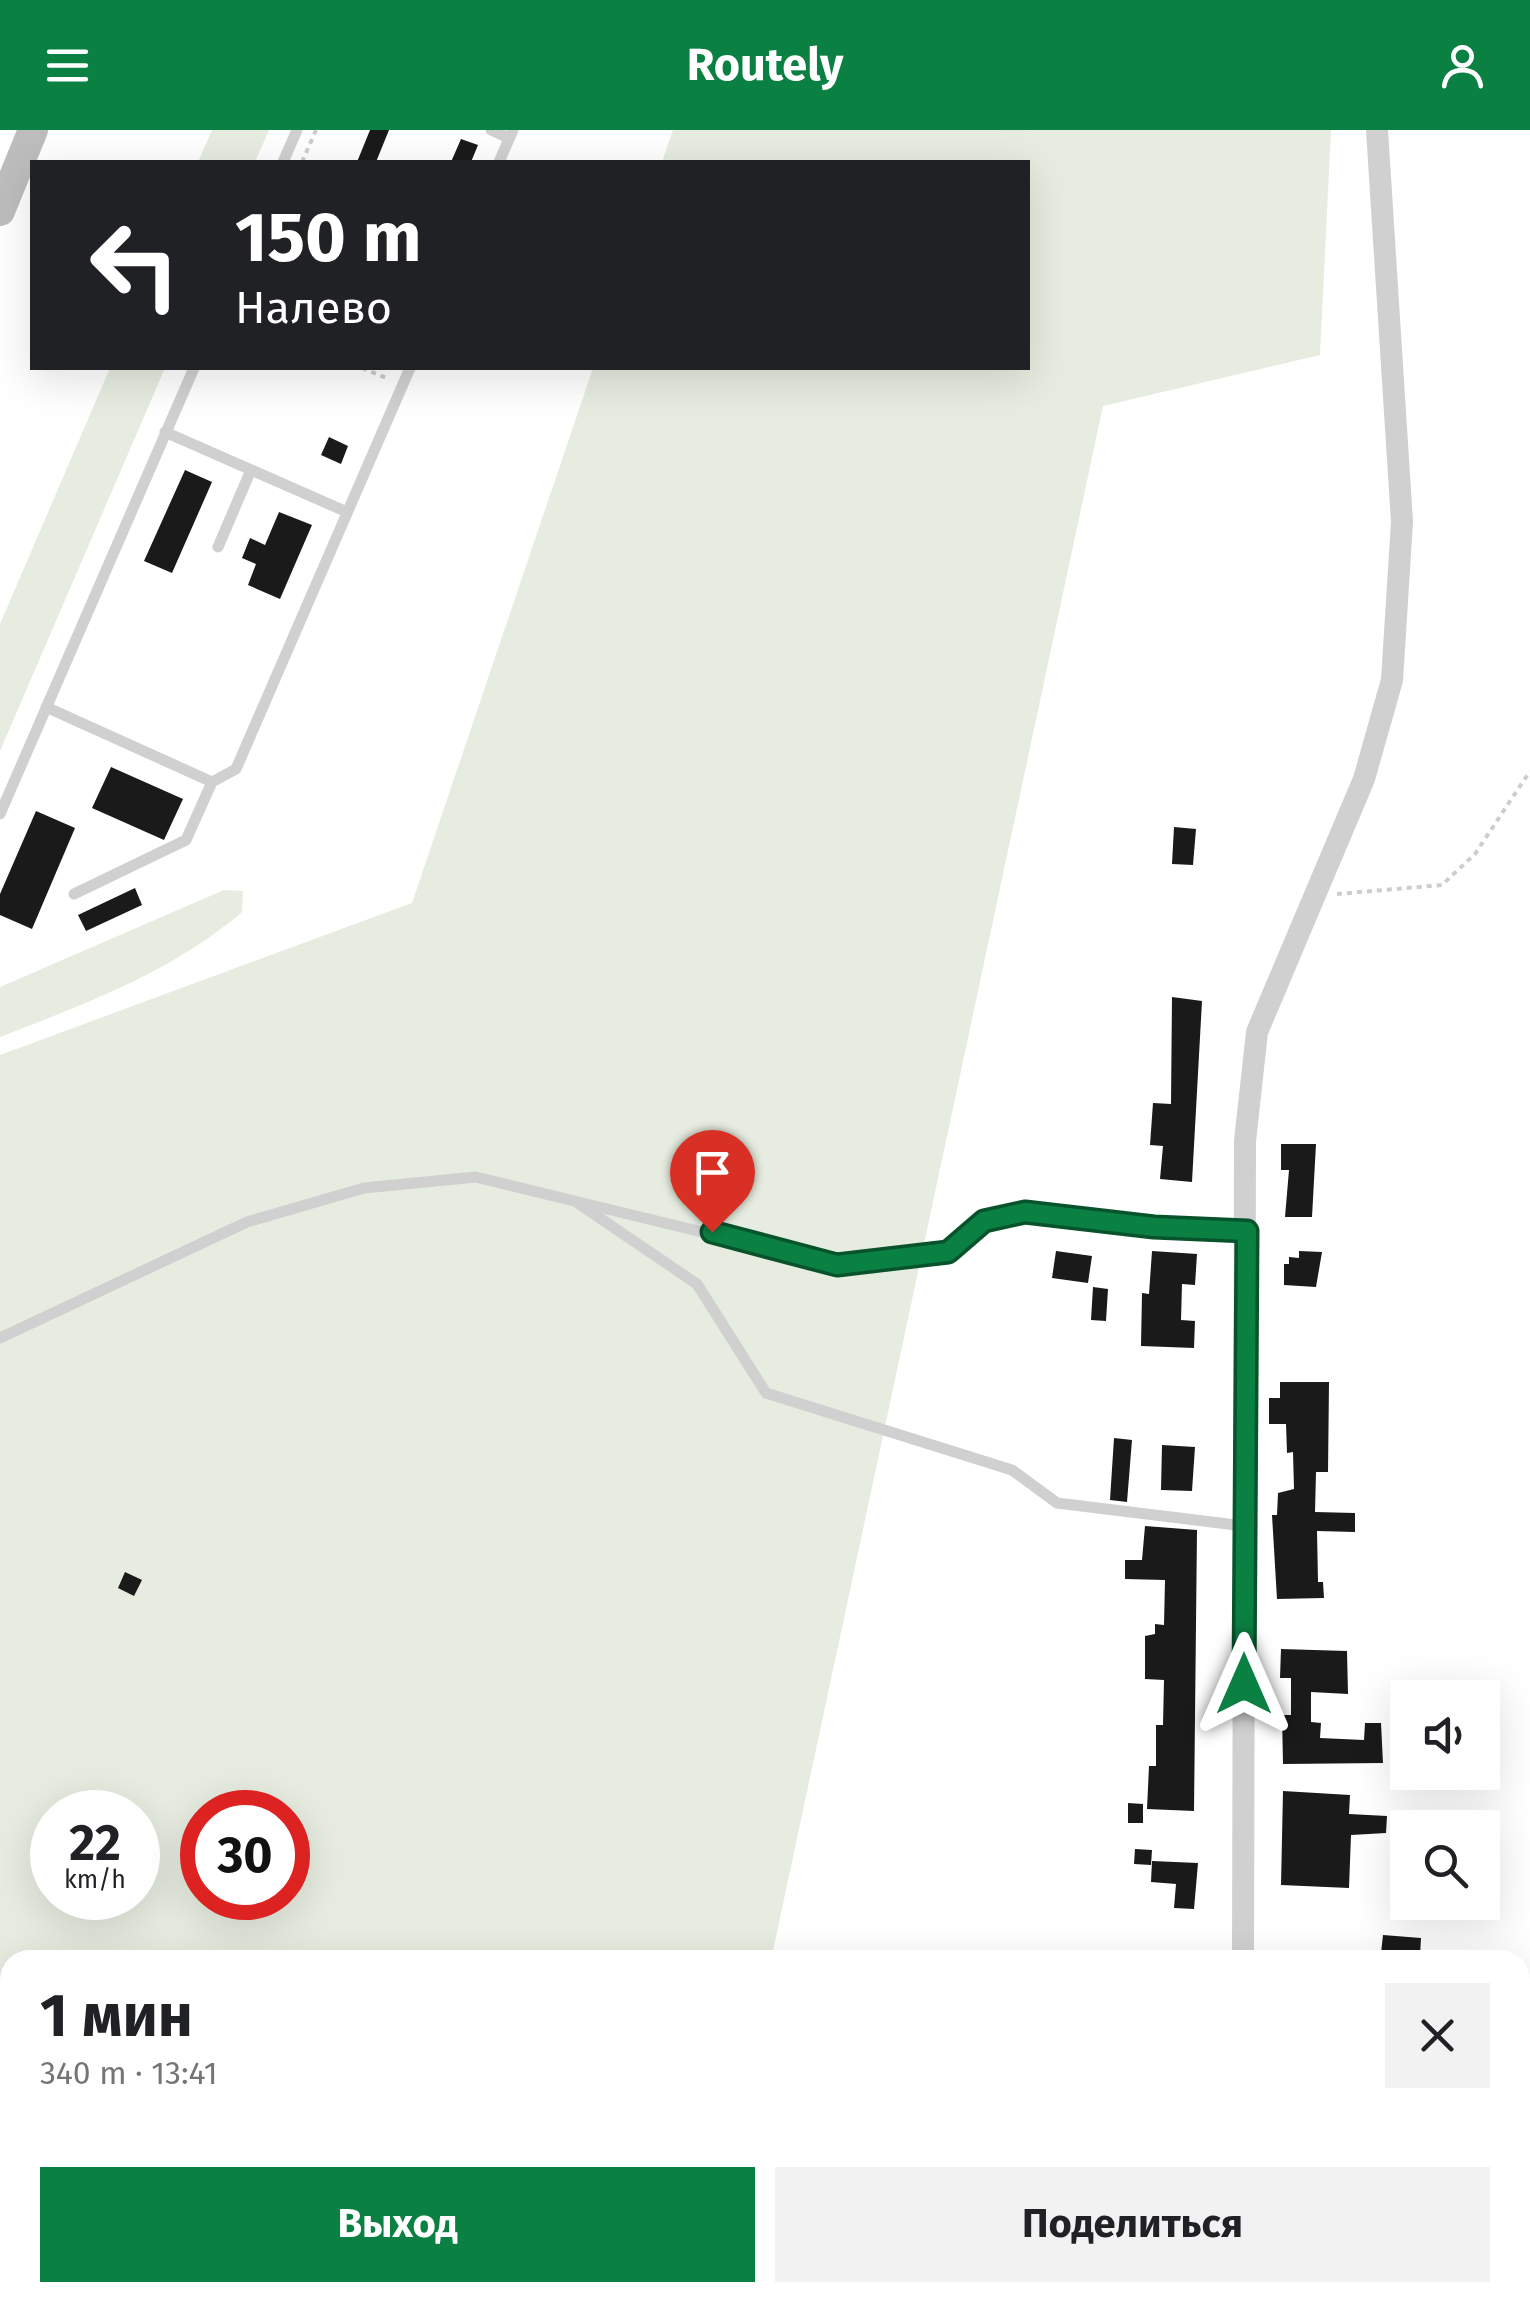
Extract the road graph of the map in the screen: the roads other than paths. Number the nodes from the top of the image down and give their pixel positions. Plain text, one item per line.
1 (32, 130) edge
2 (297, 130) edge
3 (490, 130) edge
4 (1377, 130) edge
5 (511, 134) edge
6 (284, 160) edge
7 (500, 160) edge
8 (0, 211) edge
9 (193, 370) edge
10 (409, 370) edge
11 (166, 432) junction
12 (251, 470) junction
13 (347, 512) junction
14 (218, 546) dead end
15 (46, 707) junction
16 (212, 782) junction
17 (0, 814) edge
18 (74, 894) dead end
19 (572, 1199) junction
20 (1247, 1231) junction
21 (0, 1338) edge
22 (1244, 1526) junction
23 (1243, 1950) edge

1 - 8 main road
2 - 6 lane
3 - 5 lane
4 - 20 street
5 - 7 lane
9 - 11 lane
10 - 13 lane
11 - 12 lane
11 - 15 lane
12 - 13 lane
12 - 14 lane
13 - 16 lane
15 - 16 lane
15 - 17 lane
16 - 18 lane
19 - 20 lane
19 - 21 lane
19 - 22 lane
20 - 22 street
22 - 23 street

